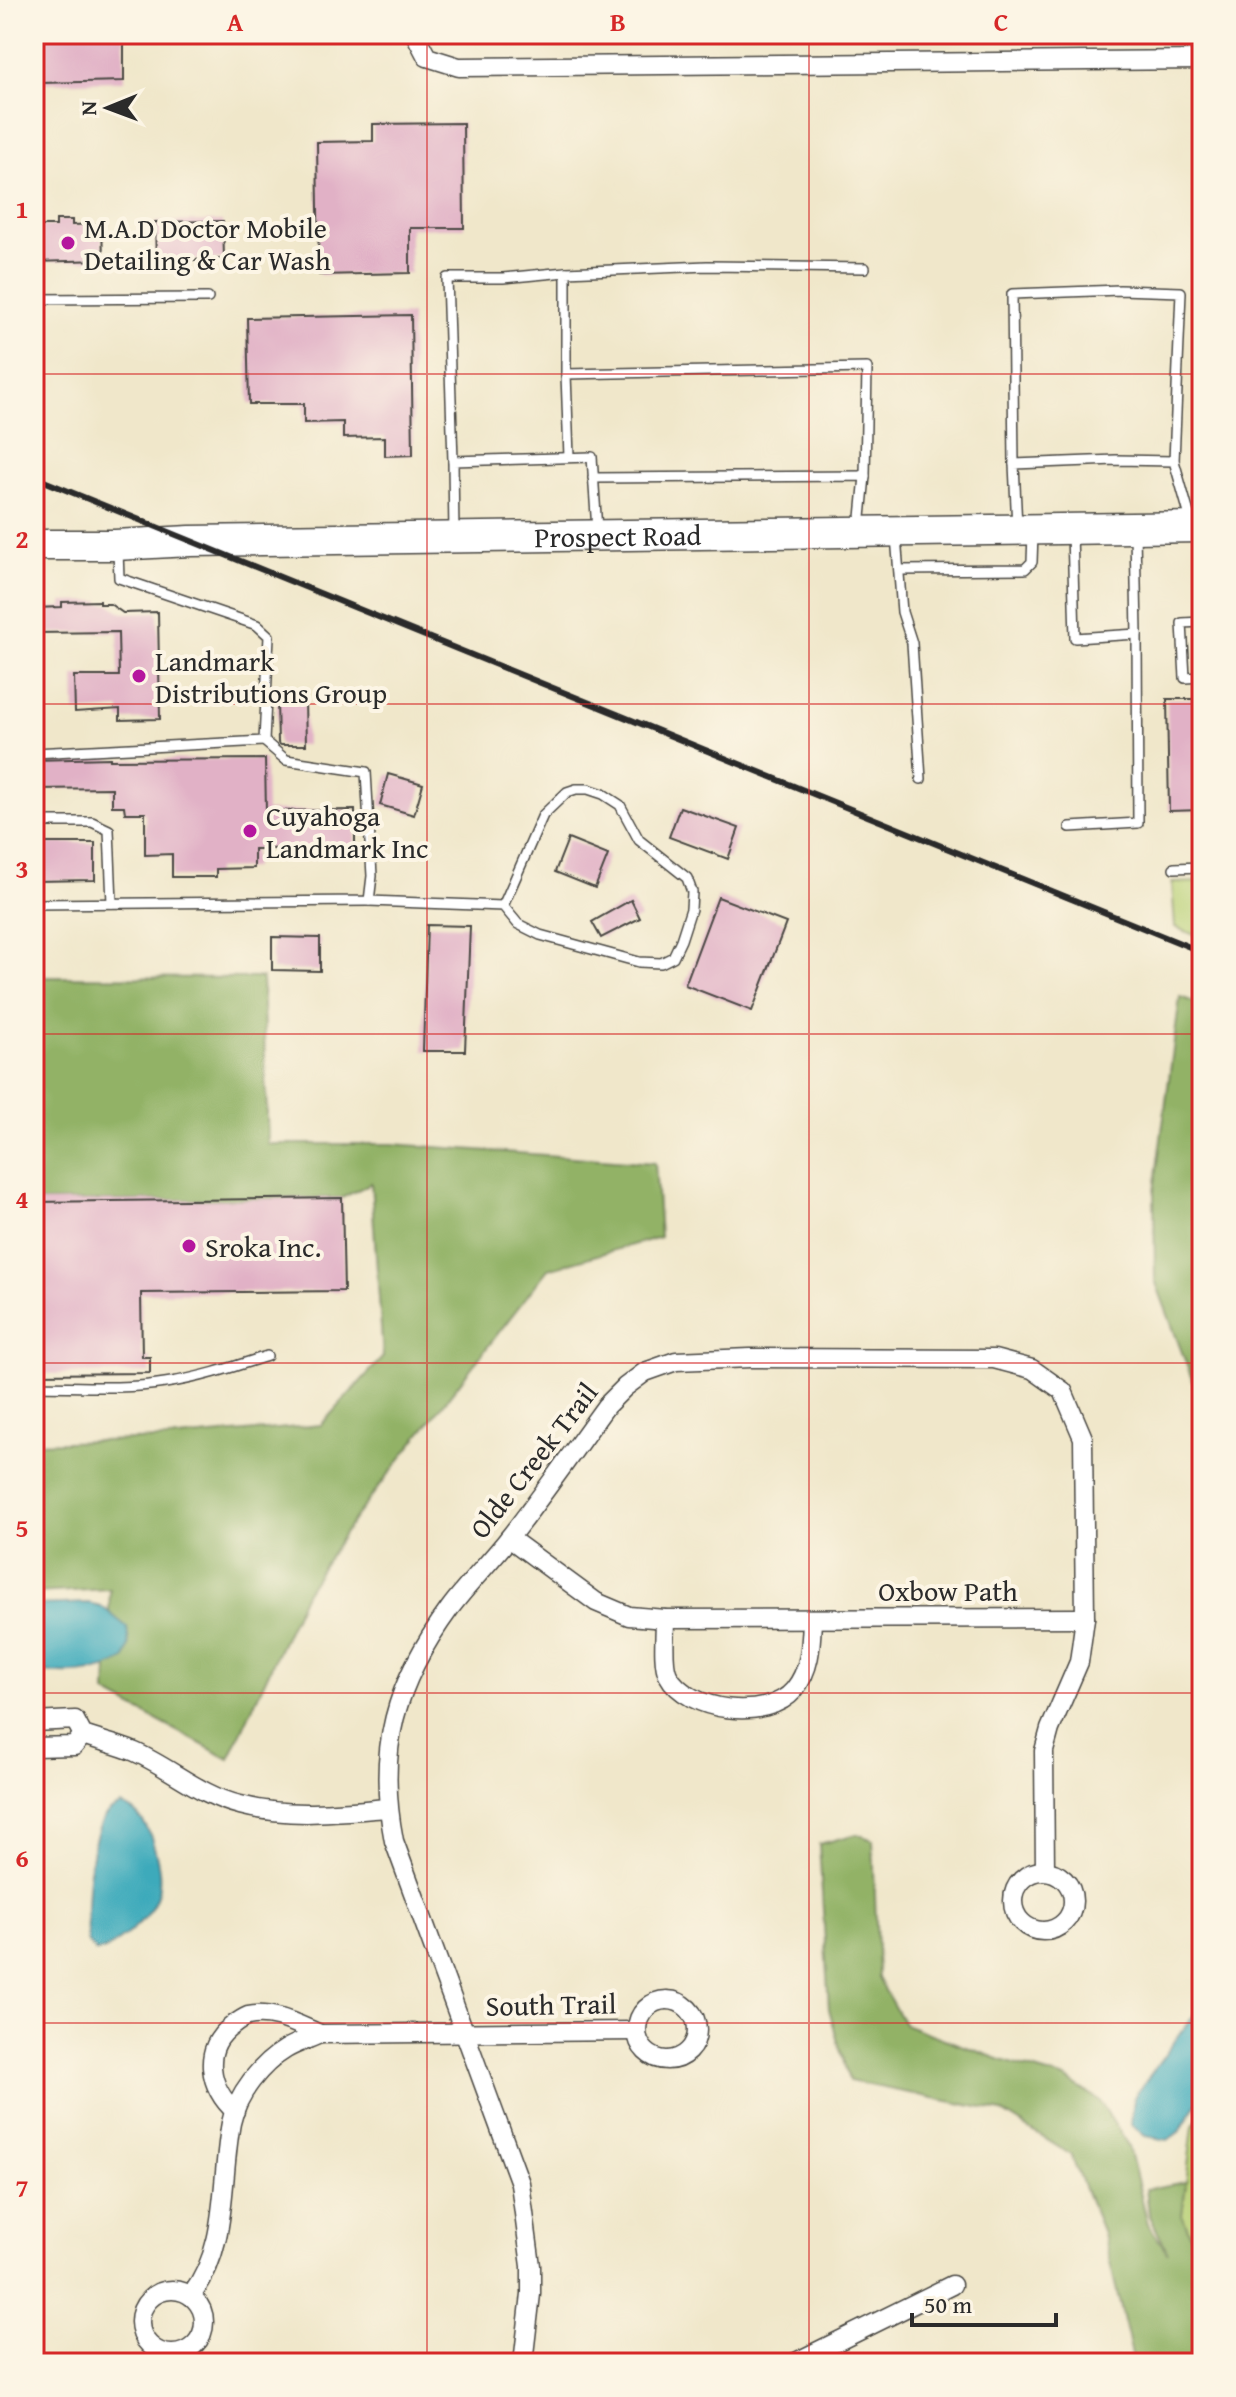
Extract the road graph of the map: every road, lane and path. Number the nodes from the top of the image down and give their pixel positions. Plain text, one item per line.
1 (415, 34) edge
2 (1202, 60) edge
3 (865, 268) dead end
4 (566, 272) junction
5 (208, 298) dead end
6 (34, 299) edge
7 (566, 374) junction
8 (569, 457) junction
9 (453, 461) junction
10 (1174, 461) junction
11 (1014, 464) junction
12 (865, 476) junction
13 (593, 478) junction
14 (1198, 527) edge
15 (1135, 528) junction
16 (1072, 529) junction
17 (1025, 530) junction
18 (896, 531) junction
19 (860, 532) junction
20 (597, 535) junction
21 (454, 537) junction
22 (118, 544) junction
23 (34, 545) edge
24 (899, 570) junction
25 (1202, 622) edge
26 (1137, 634) junction
27 (1202, 677) edge
28 (264, 741) junction
29 (34, 753) edge
30 (921, 779) dead end
31 (34, 822) edge
32 (1070, 827) dead end
33 (1202, 867) edge
34 (1174, 868) dead end
35 (369, 901) junction
36 (112, 903) junction
37 (34, 904) edge
38 (503, 906) junction
39 (267, 1356) dead end
40 (34, 1386) edge
41 (509, 1538) junction
42 (1085, 1618) junction
43 (665, 1619) junction
44 (812, 1619) junction
45 (34, 1722) edge
46 (83, 1735) junction
47 (34, 1747) edge
48 (387, 1808) junction
49 (1045, 1871) dead end
50 (637, 2031) dead end
51 (466, 2033) junction
52 (320, 2034) junction
53 (235, 2111) junction
54 (952, 2285) dead end
55 (191, 2296) dead end
56 (523, 2363) edge
57 (794, 2363) edge

1 - 2 street
3 - 4 lane
4 - 7 lane
4 - 9 lane
5 - 6 lane
7 - 8 lane
7 - 12 lane
8 - 9 lane
8 - 13 lane
9 - 21 lane
10 - 11 lane
10 - 11 lane
10 - 14 lane
11 - 17 lane
12 - 13 lane
12 - 19 lane
13 - 20 lane
14 - 15 main road, Prospect Road
15 - 16 main road, Prospect Road
15 - 26 lane
16 - 17 main road, Prospect Road
16 - 26 lane
17 - 18 main road, Prospect Road
17 - 24 lane
18 - 19 main road, Prospect Road
18 - 24 lane
19 - 20 main road, Prospect Road
20 - 21 main road, Prospect Road
21 - 22 main road, Prospect Road
22 - 23 main road, Prospect Road
22 - 28 lane
24 - 30 lane
25 - 27 lane
26 - 32 lane
28 - 29 lane
28 - 35 lane
31 - 36 lane
33 - 34 lane
35 - 36 lane
35 - 38 lane
36 - 37 lane
38 - 38 lane
39 - 40 lane
41 - 42 street, Olde Creek Trail
41 - 43 street, Oxbow Path
41 - 48 street, Olde Creek Trail
42 - 44 street, Oxbow Path
42 - 49 street, Olde Creek Trail
43 - 44 street, Oxbow Path
43 - 44 street
45 - 46 street
46 - 47 street
46 - 48 street
48 - 51 street, Olde Creek Trail
50 - 51 street, South Trail
51 - 52 street, South Trail
51 - 56 street, Olde Creek Trail
52 - 53 street
52 - 53 street
53 - 55 street
54 - 57 street

